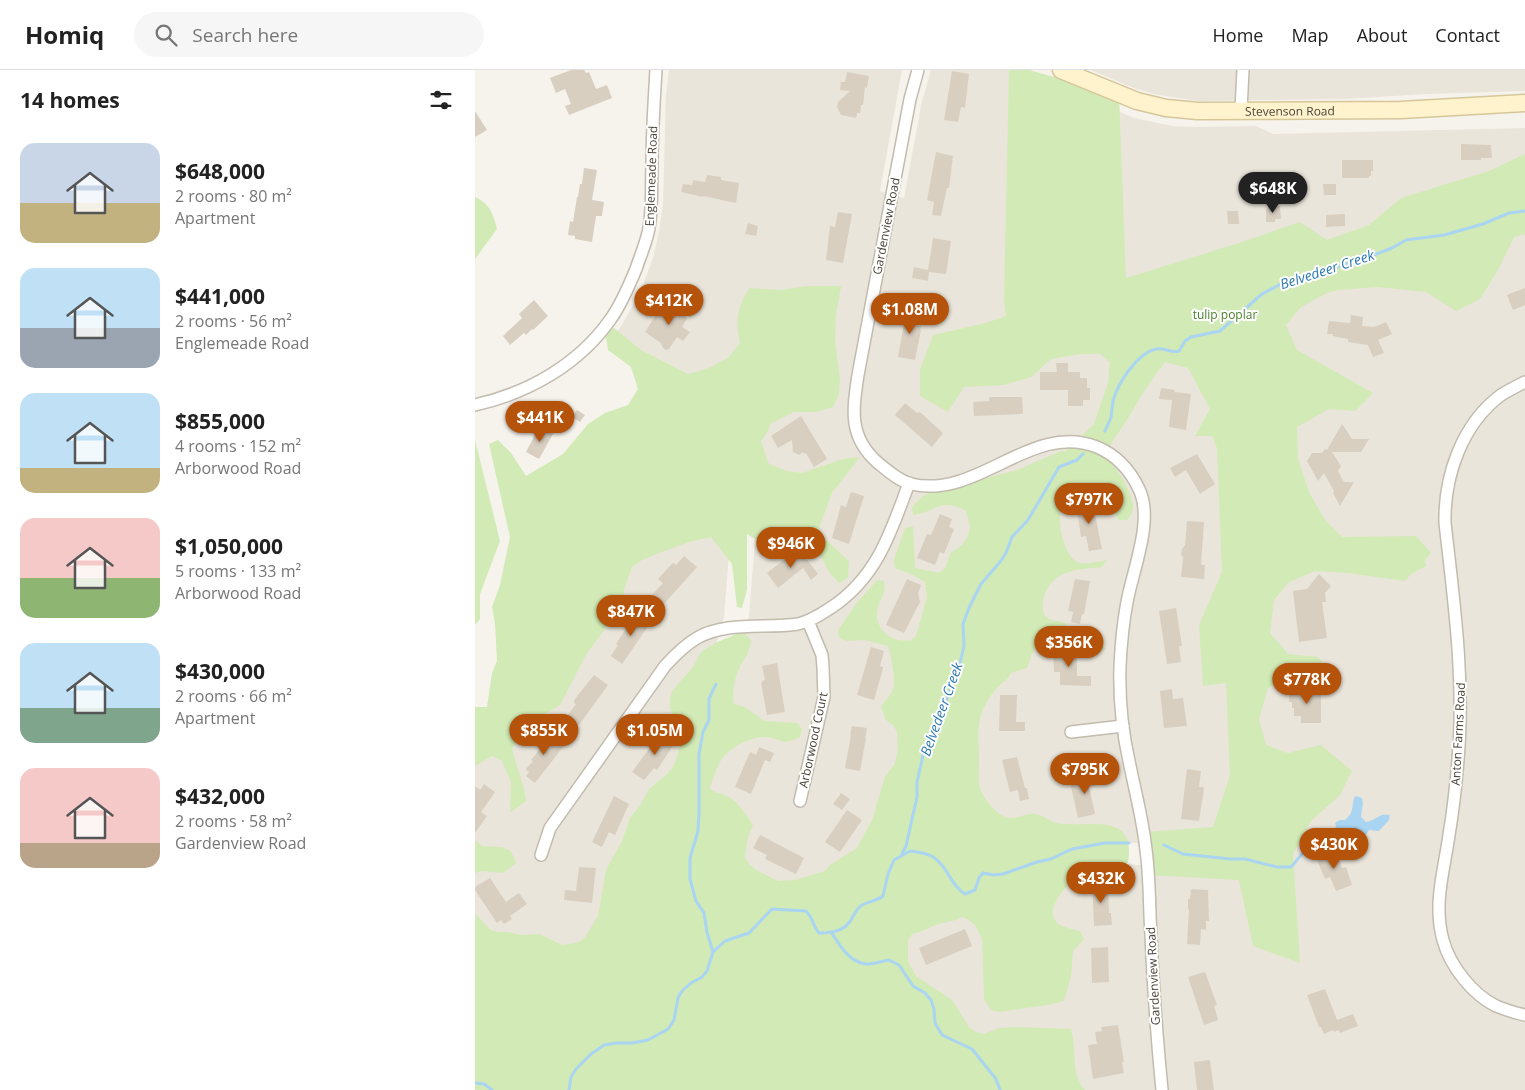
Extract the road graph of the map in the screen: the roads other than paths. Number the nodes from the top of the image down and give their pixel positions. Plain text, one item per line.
1 (657, 70) edge
2 (918, 70) edge
3 (1061, 70) edge
4 (1243, 70) edge
5 (1525, 103) edge
6 (1241, 110) junction
7 (1525, 382) edge
8 (475, 405) edge
9 (909, 483) junction
10 (808, 621) junction
11 (1123, 726) junction
12 (1071, 732) dead end
13 (800, 801) dead end
14 (541, 855) dead end
15 (1525, 1015) edge
16 (1162, 1090) edge

1 - 8 street, Englemeade Road
2 - 9 street, Gardenview Road
3 - 6 street, Stevenson Road
4 - 6 street
5 - 6 street, Stevenson Road
7 - 15 street, Anton Farms Road
9 - 10 street
9 - 11 street, Gardenview Road
10 - 13 street, Arborwood Court
10 - 14 street
11 - 12 street
11 - 16 street, Gardenview Road

